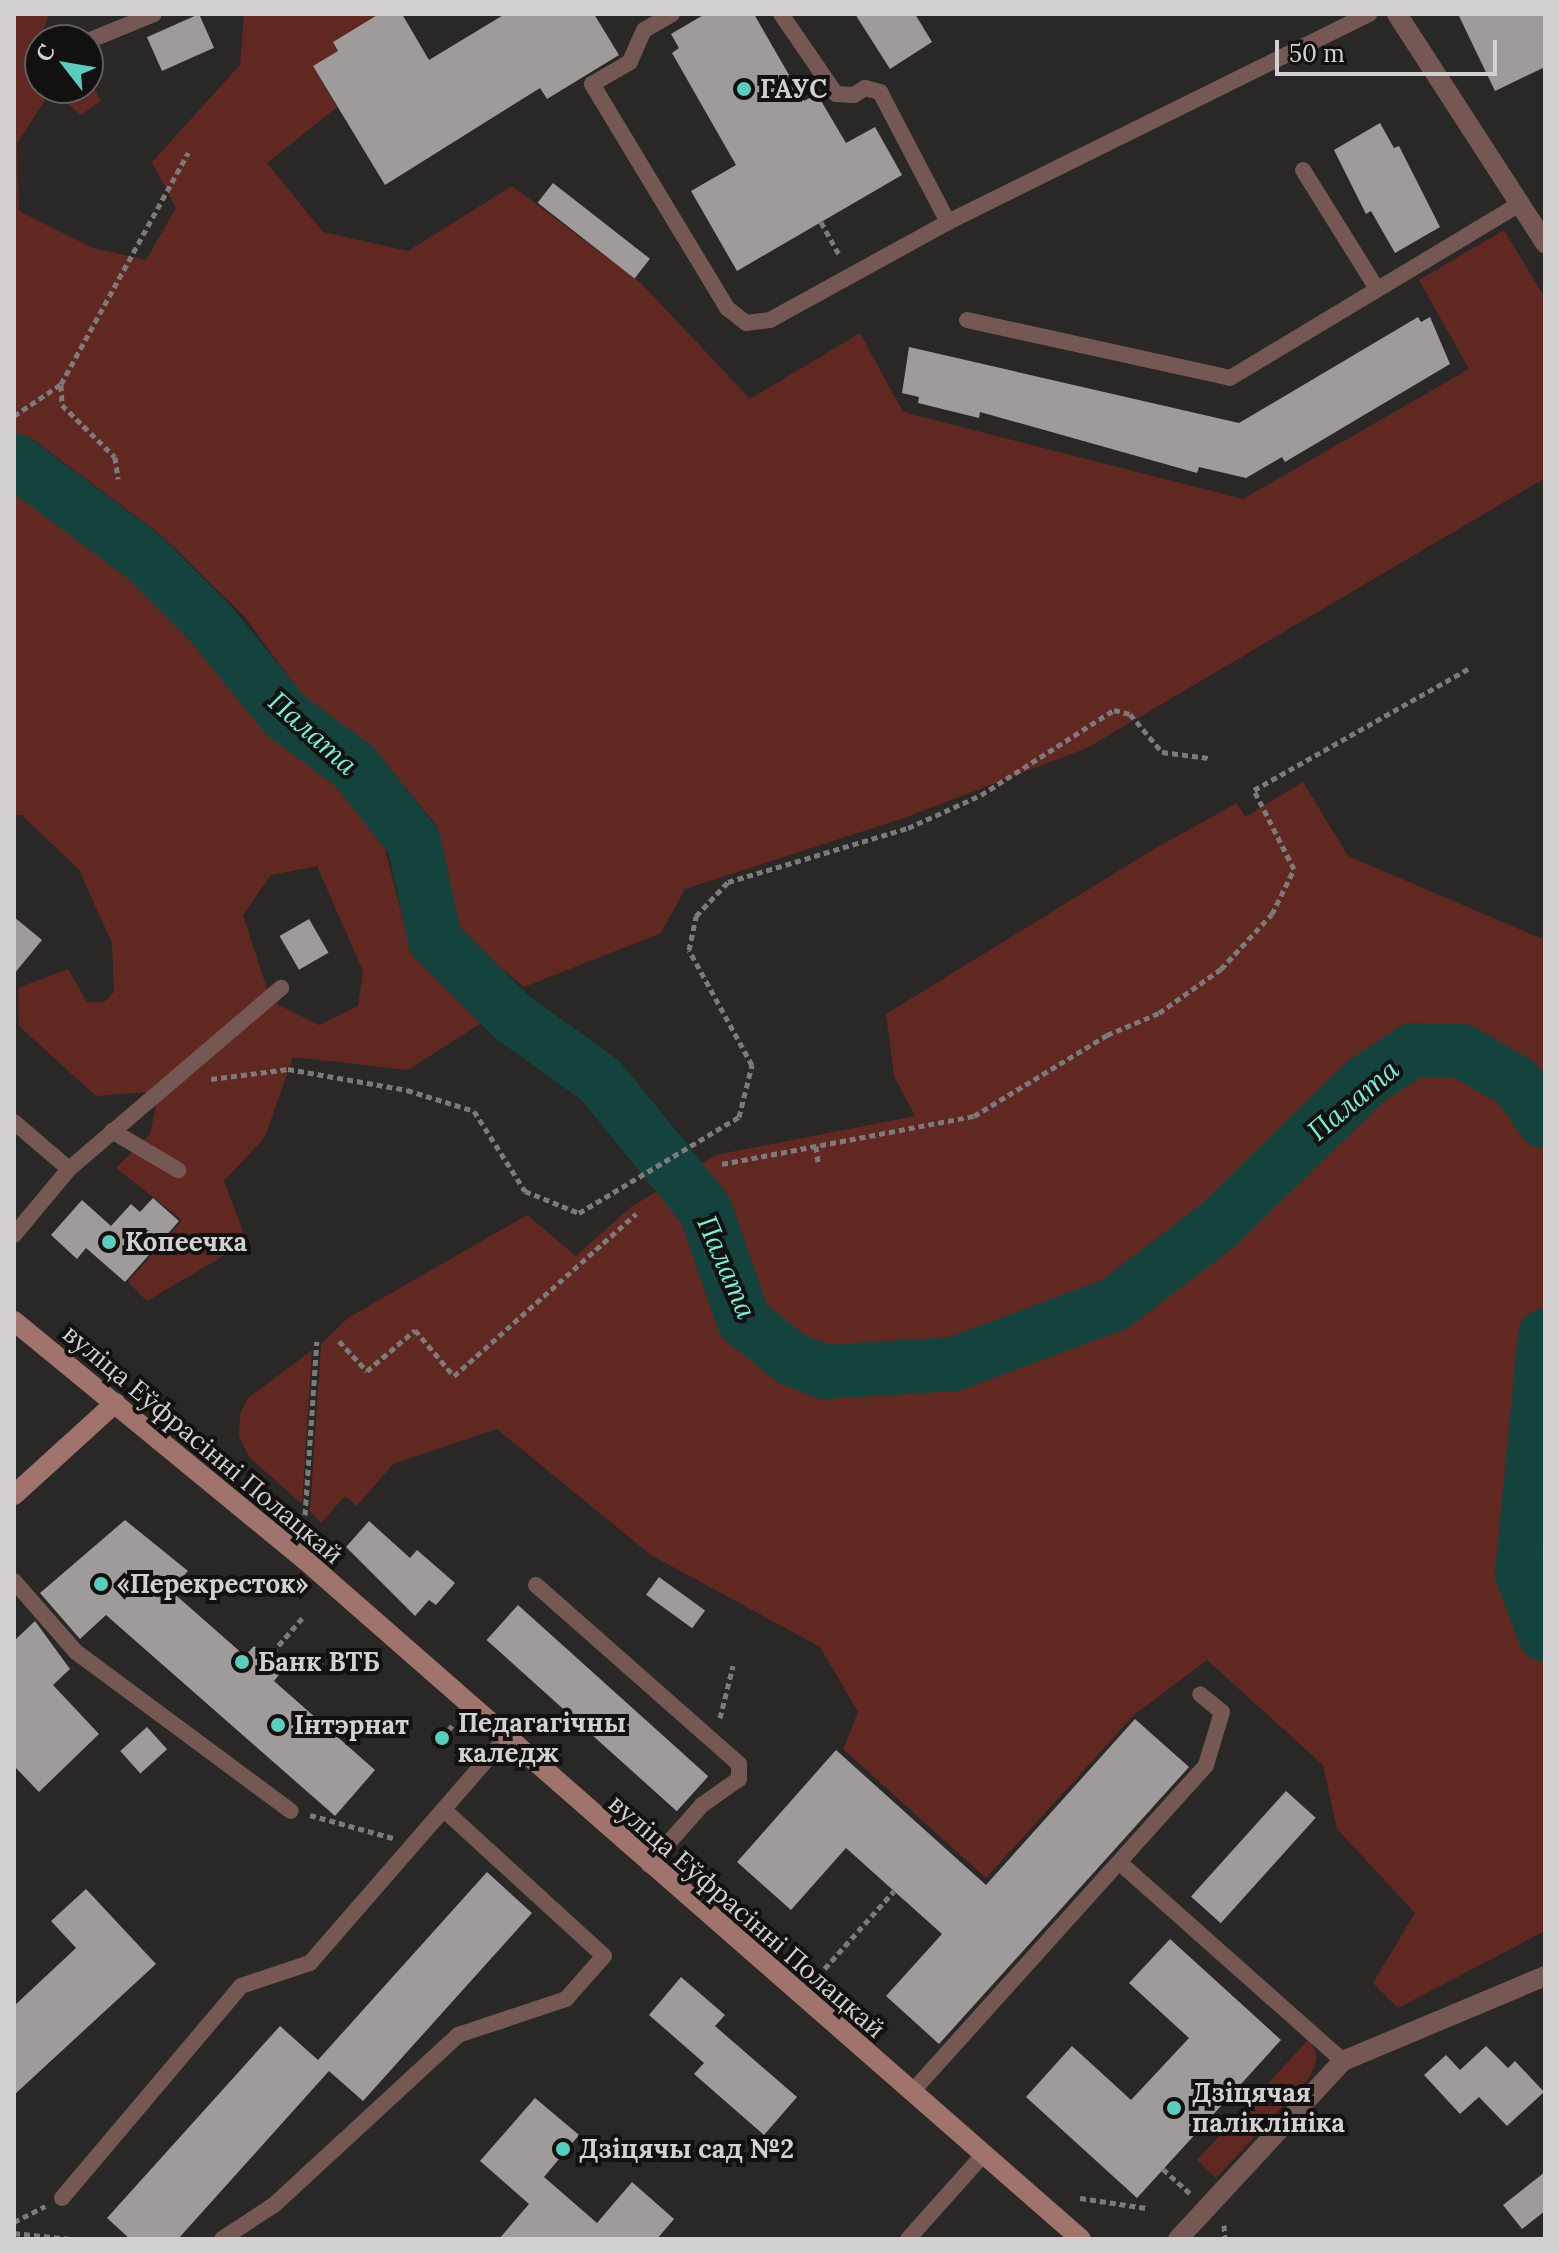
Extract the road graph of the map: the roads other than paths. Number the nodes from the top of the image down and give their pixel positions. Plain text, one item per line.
1 (154, 14) edge
2 (672, 14) edge
3 (781, 14) edge
4 (1397, 14) edge
5 (1359, 16) edge
6 (104, 34) edge
7 (1303, 170) dead end
8 (1521, 203) junction
9 (948, 222) junction
10 (1545, 243) edge
11 (1377, 289) junction
12 (967, 320) dead end
13 (281, 988) dead end
14 (14, 1122) edge
15 (112, 1131) junction
16 (69, 1169) junction
17 (178, 1170) dead end
18 (14, 1235) edge
19 (14, 1321) edge
20 (115, 1403) junction
21 (14, 1495) edge
22 (14, 1581) edge
23 (536, 1585) dead end
24 (1200, 1694) dead end
25 (505, 1739) junction
26 (444, 1810) junction
27 (291, 1811) road end
28 (1120, 1863) junction
29 (649, 1865) junction
30 (1545, 1976) edge
31 (1343, 2061) junction
32 (911, 2093) junction
33 (984, 2154) junction
34 (62, 2198) road end
35 (222, 2239) edge
36 (908, 2239) edge
37 (1081, 2239) edge
38 (1178, 2239) edge

1 - 6 lane
2 - 9 lane
3 - 9 lane
4 - 8 street
5 - 9 lane
7 - 11 lane
8 - 10 street
8 - 11 lane
11 - 12 lane
13 - 15 lane
14 - 16 lane
15 - 16 lane
15 - 17 lane
16 - 18 lane
19 - 20 main road, вуліца Еўфрасінні Полацкай
20 - 21 main road
20 - 25 main road, вуліца Еўфрасінні Полацкай
22 - 27 lane
23 - 29 lane
24 - 28 lane
25 - 26 lane
25 - 29 main road, вуліца Еўфрасінні Полацкай
26 - 34 lane
26 - 35 lane
28 - 31 lane
28 - 32 lane
29 - 32 main road, вуліца Еўфрасінні Полацкай
30 - 31 street
31 - 38 street
32 - 33 main road, вуліца Еўфрасінні Полацкай
33 - 36 lane
33 - 37 main road, вуліца Еўфрасінні Полацкай

